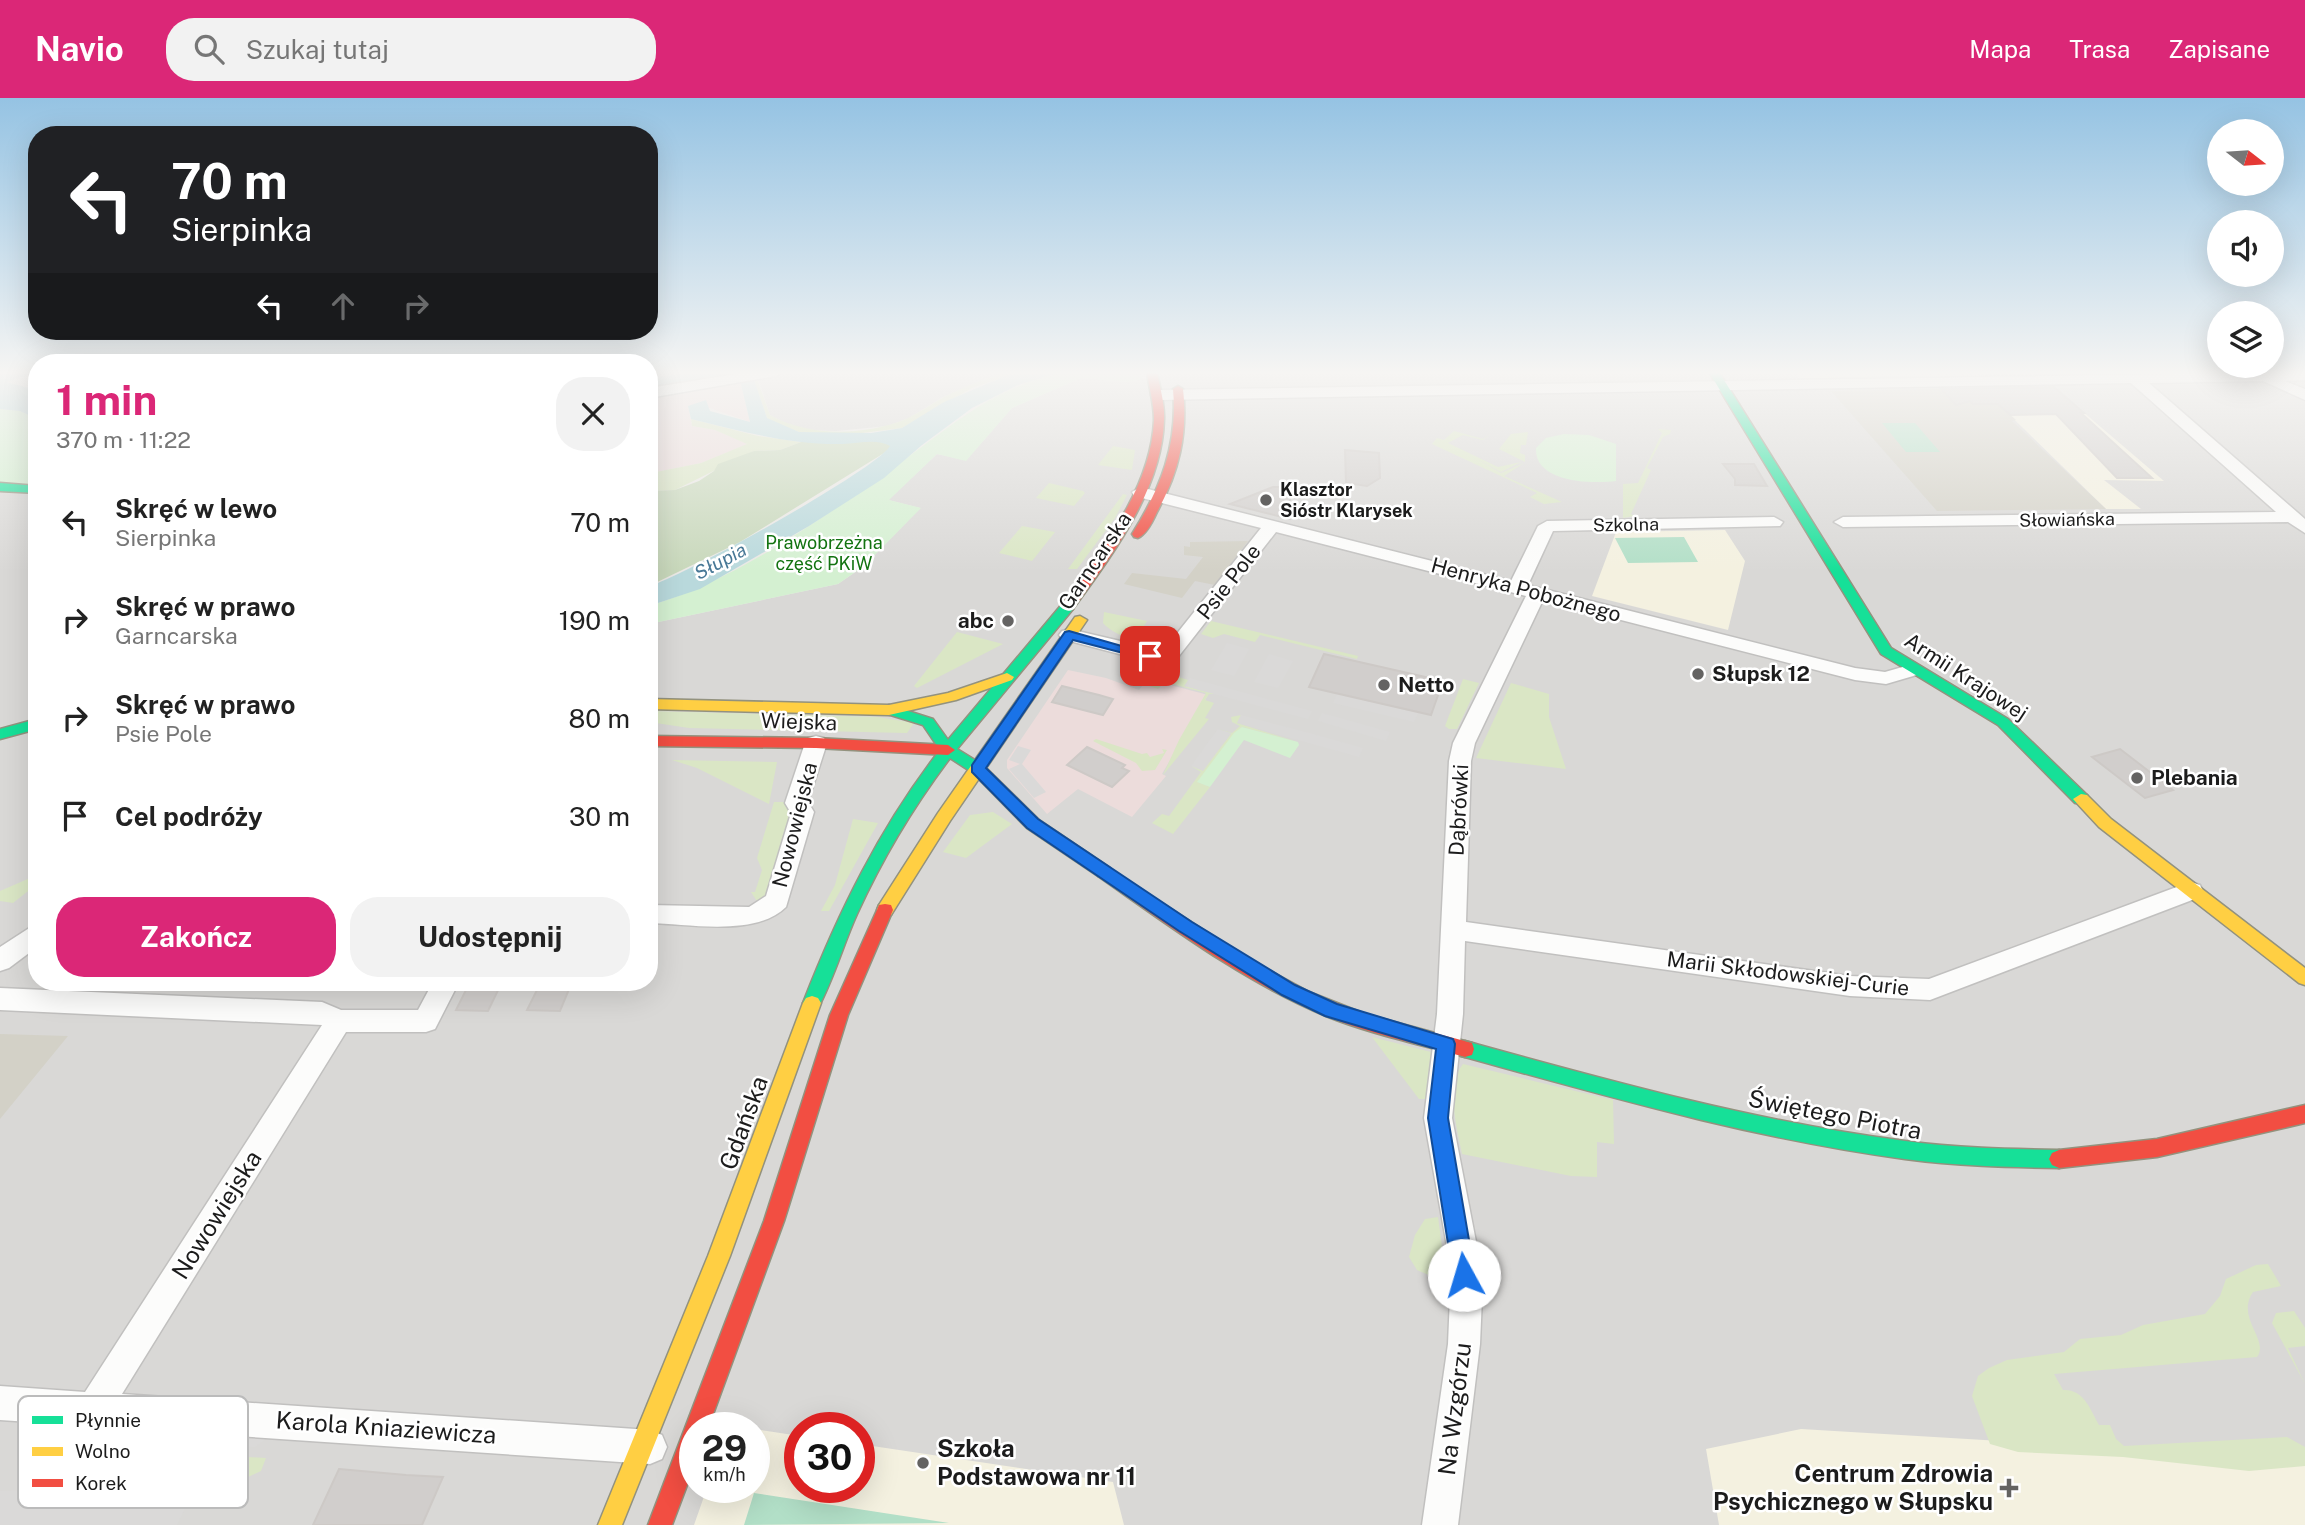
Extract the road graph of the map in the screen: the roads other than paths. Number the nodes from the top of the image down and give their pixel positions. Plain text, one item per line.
1 (1155, 439) edge
2 (1179, 439) edge
3 (1755, 439) edge
4 (2203, 439) edge
5 (0, 488) edge
6 (28, 490) edge
7 (1140, 492) junction
8 (1163, 496) junction
9 (1774, 522) dead end
10 (1843, 522) dead end
11 (2299, 522) edge
12 (1273, 524) junction
13 (1527, 590) junction
14 (1069, 635) junction
15 (1913, 670) junction
16 (1009, 676) junction
17 (658, 705) edge
18 (890, 710) junction
19 (28, 726) edge
20 (0, 734) edge
21 (658, 741) edge
22 (816, 743) junction
23 (948, 750) junction
24 (978, 769) junction
25 (2190, 891) junction
26 (658, 914) edge
27 (1454, 930) junction
28 (28, 940) edge
29 (0, 961) edge
30 (2305, 978) edge
31 (441, 991) edge
32 (0, 999) edge
33 (340, 1021) junction
34 (1446, 1044) junction
35 (2305, 1114) edge
36 (102, 1396) edge
37 (0, 1403) edge
38 (18, 1404) edge
39 (702, 1412) edge
40 (248, 1419) edge
41 (679, 1439) edge
42 (642, 1446) junction
43 (679, 1474) edge
44 (610, 1525) edge
45 (660, 1525) edge
46 (1440, 1525) edge

1 - 7 main road, Garncarska
2 - 8 main road, Garncarska
3 - 15 main road, Armii Krajowej
4 - 11 street
5 - 6 main road
7 - 8 street, Henryka Pobożnego
7 - 16 main road, Garncarska
8 - 12 street, Henryka Pobożnego
8 - 14 main road, Garncarska
9 - 13 street, Szkolna
10 - 11 street, Słowiańska
12 - 13 street, Henryka Pobożnego
12 - 14 street, Psie Pole
13 - 15 street, Henryka Pobożnego
13 - 27 street, Dąbrówki
14 - 24 main road, Garncarska
15 - 25 main road, Armii Krajowej
16 - 18 main road, Wiejska
16 - 23 main road, Garncarska
17 - 18 main road, Wiejska
18 - 23 main road, Wiejska
19 - 20 main road
21 - 22 main road, Wiejska
22 - 23 main road, Wiejska
22 - 26 street, Nowowiejska
23 - 24 main road, Wiejska
23 - 42 main road, Gdańska
24 - 34 main road, Świętego Piotra
24 - 39 main road
25 - 27 street, Marii Skłodowskiej-Curie
25 - 30 main road, Armii Krajowej
27 - 34 street, Dąbrówki
28 - 29 street
31 - 33 street
32 - 33 street
33 - 36 street, Nowowiejska
34 - 35 main road, Świętego Piotra
34 - 46 street, Na Wzgórzu
37 - 38 street, Karola Kniaziewicza
40 - 42 street, Karola Kniaziewicza
41 - 42 street, Karola Kniaziewicza
42 - 44 main road, Gdańska
43 - 45 main road

